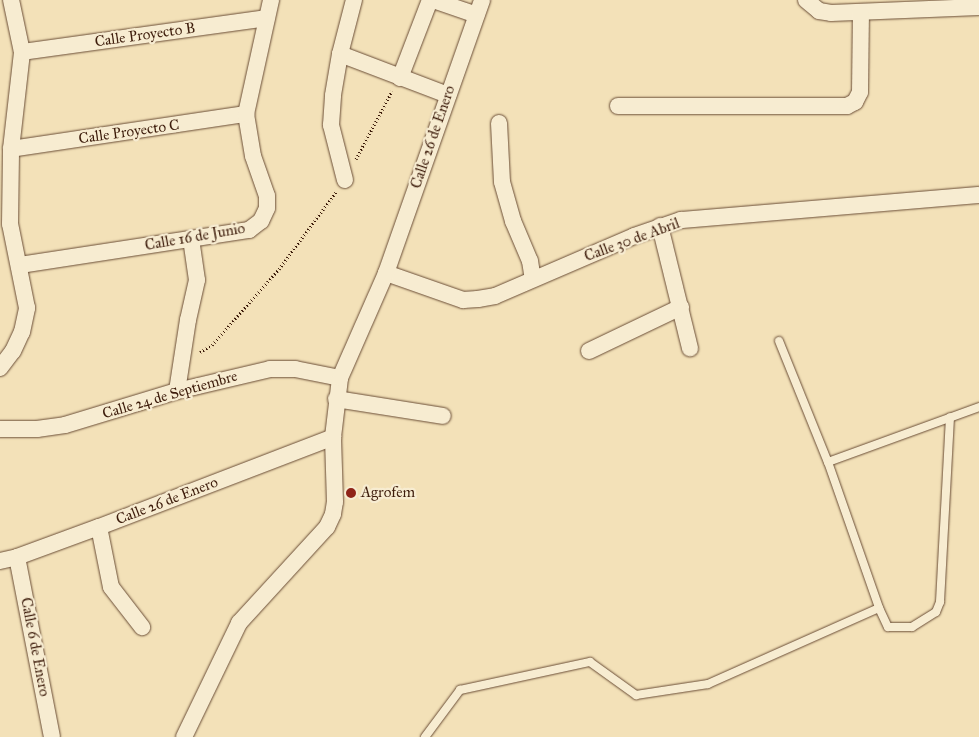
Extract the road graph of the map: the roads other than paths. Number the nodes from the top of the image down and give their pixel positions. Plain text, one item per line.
1 (11, 0) edge
2 (271, 0) edge
3 (354, 0) edge
4 (432, 0) edge
5 (806, 0) edge
6 (479, 7) edge
7 (979, 7) edge
8 (861, 12) junction
9 (267, 18) junction
10 (22, 52) junction
11 (340, 54) junction
12 (400, 78) junction
13 (448, 95) junction
14 (618, 106) dead end
15 (246, 114) junction
16 (499, 122) dead end
17 (11, 149) junction
18 (345, 180) road end
19 (979, 195) edge
20 (660, 226) junction
21 (191, 239) junction
22 (20, 265) junction
23 (386, 273) junction
24 (533, 279) junction
25 (681, 307) junction
26 (779, 341) dead end
27 (690, 348) dead end
28 (589, 351) dead end
29 (0, 368) edge
30 (340, 378) junction
31 (177, 391) junction
32 (336, 399) junction
33 (979, 407) edge
34 (444, 416) dead end
35 (950, 418) junction
36 (0, 429) edge
37 (333, 437) junction
38 (828, 462) junction
39 (99, 528) junction
40 (17, 558) junction
41 (0, 561) edge
42 (878, 608) junction
43 (142, 627) dead end
44 (52, 737) edge
45 (184, 737) edge
46 (425, 737) edge

1 - 10 street
2 - 9 street, Calle 16 de Junio
3 - 11 street
4 - 6 street
4 - 12 street
5 - 8 street
6 - 13 street, Calle 26 de Enero
7 - 8 street
8 - 14 street
9 - 10 street, Calle Proyecto B
9 - 15 street, Calle 16 de Junio
10 - 17 street
11 - 12 street
11 - 18 street
12 - 13 street
13 - 23 street, Calle 26 de Enero
15 - 17 street, Calle Proyecto C
15 - 21 street, Calle 16 de Junio
16 - 24 street
17 - 22 street
19 - 20 street, Calle 30 de Abril
20 - 24 street, Calle 30 de Abril
20 - 25 street
21 - 22 street, Calle 16 de Junio
21 - 31 street
22 - 29 street
23 - 24 street, Calle 30 de Abril
23 - 30 street, Calle 26 de Enero
25 - 27 street
25 - 28 street
26 - 38 lane
30 - 31 street, Calle 24 de Septiembre
30 - 32 street, Calle 26 de Enero
31 - 36 street, Calle 24 de Septiembre
32 - 34 street
32 - 37 street, Calle 26 de Enero
33 - 35 lane
35 - 38 lane
35 - 42 lane
37 - 39 street, Calle 26 de Enero
37 - 45 street, Calle 26 de Enero
38 - 42 lane
39 - 40 street, Calle 26 de Enero
39 - 43 street
40 - 41 street, Calle 26 de Enero
40 - 44 street, Calle 6 de Enero
42 - 46 lane

